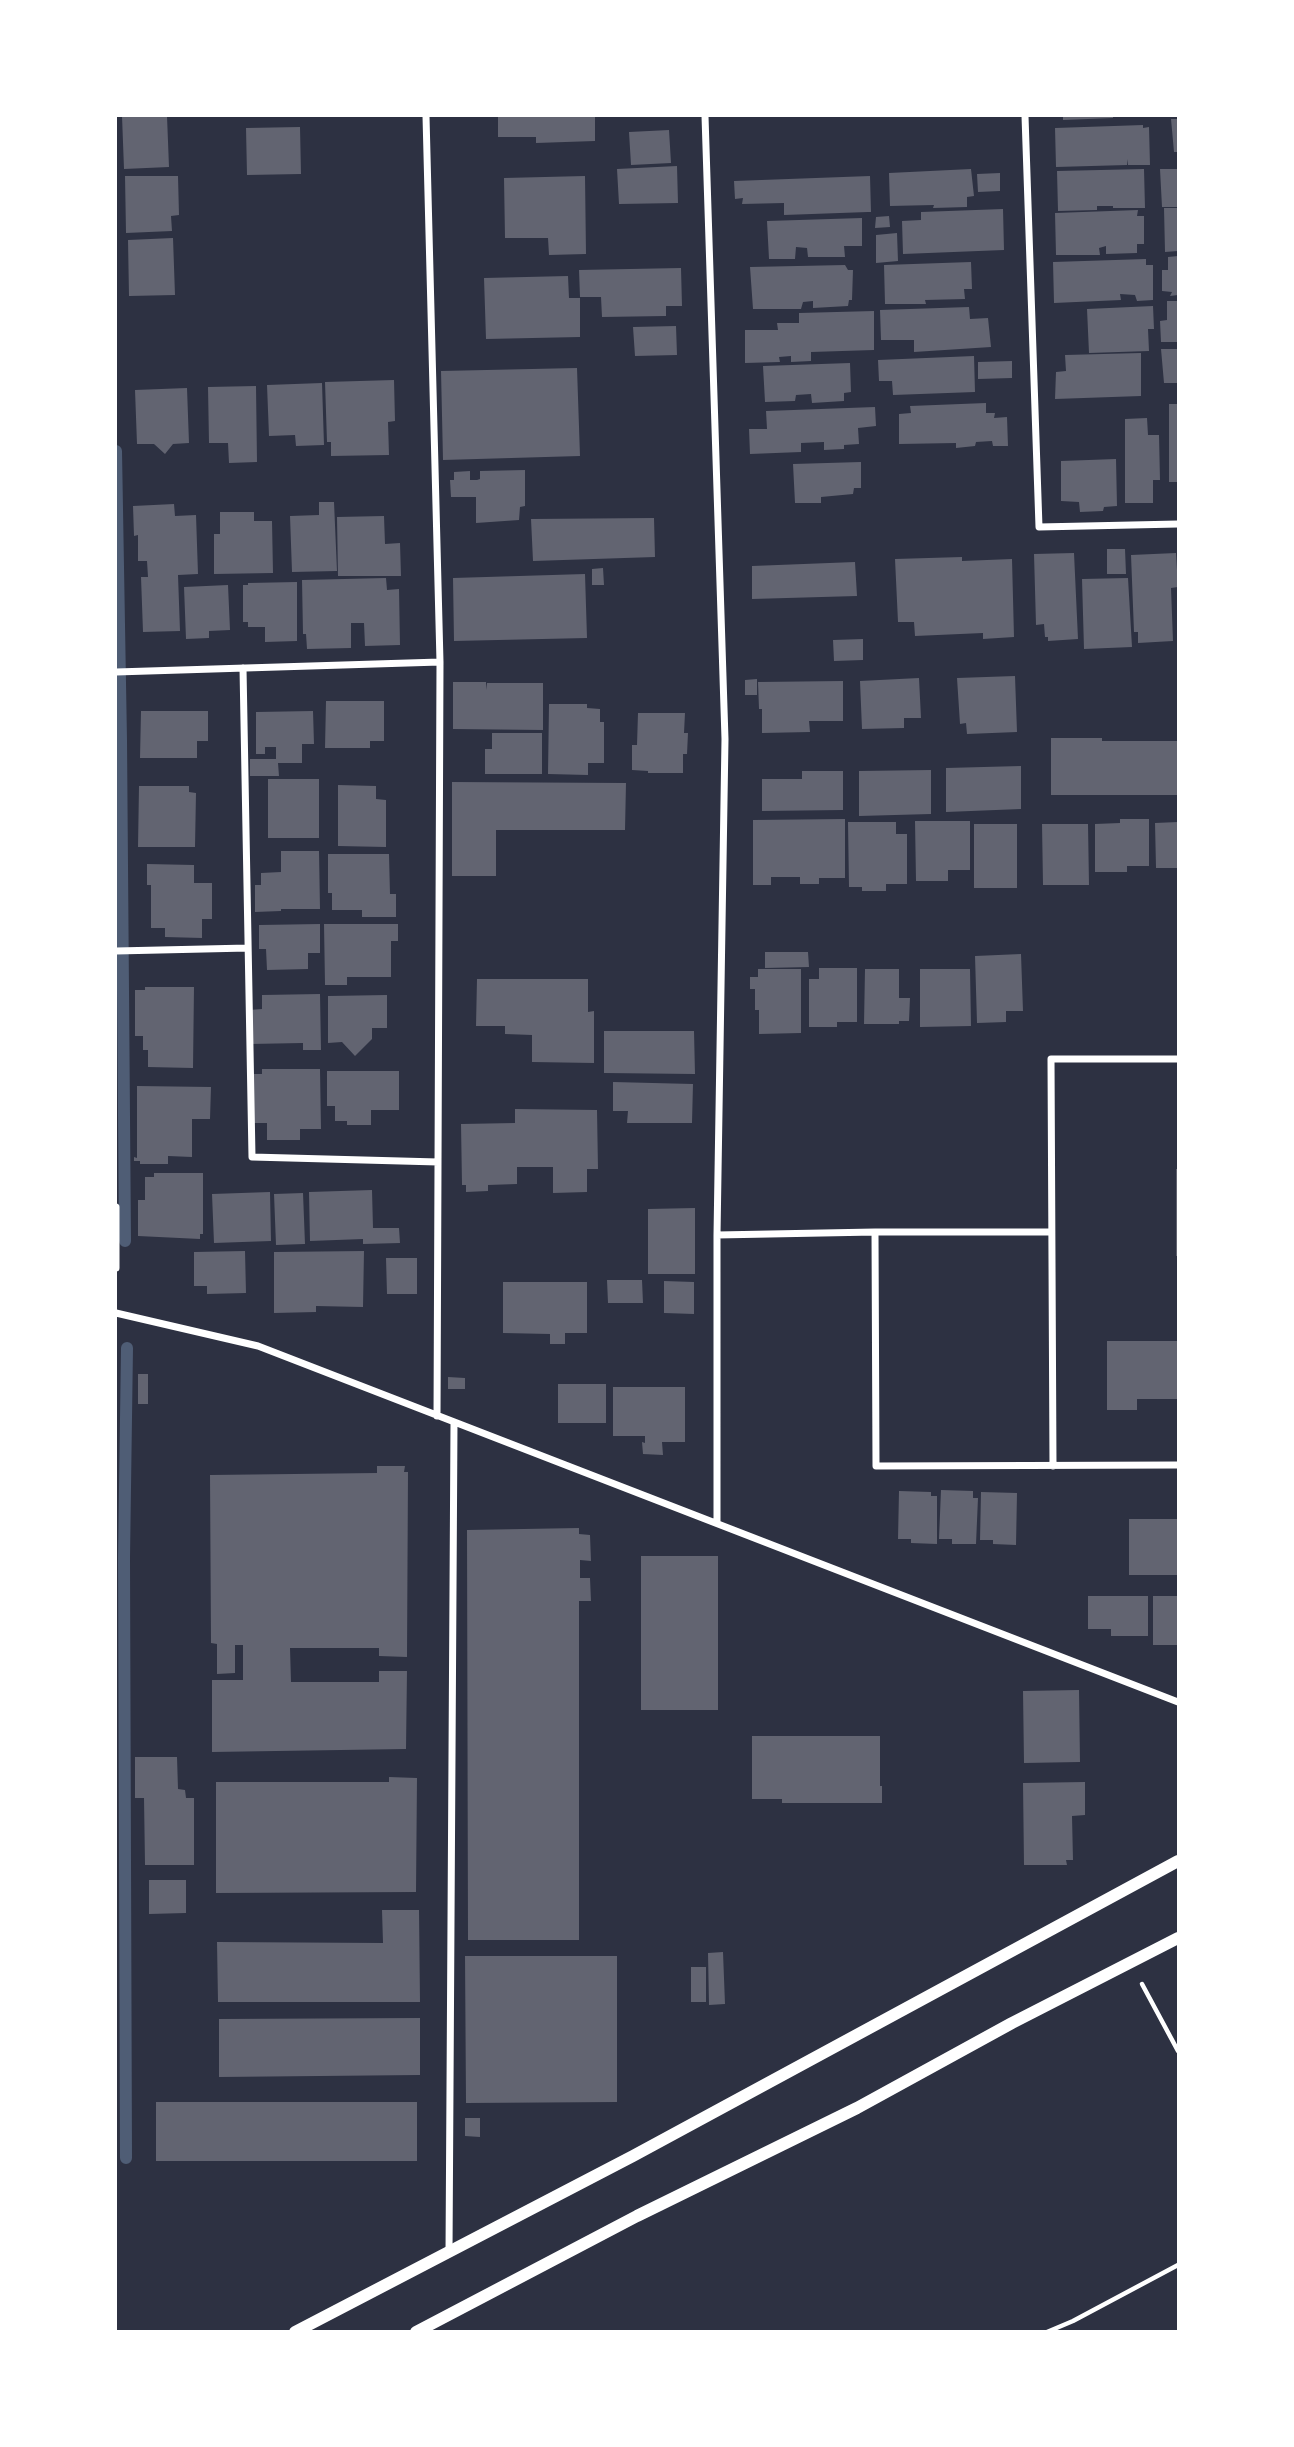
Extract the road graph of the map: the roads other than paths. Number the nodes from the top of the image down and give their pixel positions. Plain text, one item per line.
1 (426, 116) edge
2 (705, 116) edge
3 (1025, 116) edge
4 (1178, 524) edge
5 (440, 662) junction
6 (243, 668) junction
7 (116, 672) edge
8 (248, 948) junction
9 (116, 951) edge
10 (1178, 1059) edge
11 (438, 1163) junction
12 (116, 1208) edge
13 (875, 1232) junction
14 (1051, 1232) junction
15 (717, 1235) junction
16 (116, 1268) edge
17 (116, 1313) edge
18 (437, 1416) junction
19 (454, 1423) junction
20 (1178, 1465) edge
21 (1053, 1466) junction
22 (717, 1523) junction
23 (1178, 1702) edge
24 (1178, 1861) edge
25 (1178, 1937) edge
26 (449, 2252) junction
27 (295, 2332) edge
28 (416, 2332) edge

1 - 5 street
2 - 15 street
3 - 4 street
5 - 6 street
5 - 11 street
6 - 7 street
6 - 8 street
8 - 9 street
8 - 11 street
10 - 14 street
11 - 18 street
12 - 16 street
13 - 14 street
13 - 15 street
13 - 21 street
14 - 21 street
15 - 22 street
17 - 18 street
18 - 19 street
19 - 22 street
19 - 26 street
20 - 21 street
22 - 23 street
24 - 26 street
25 - 28 street
26 - 27 street

